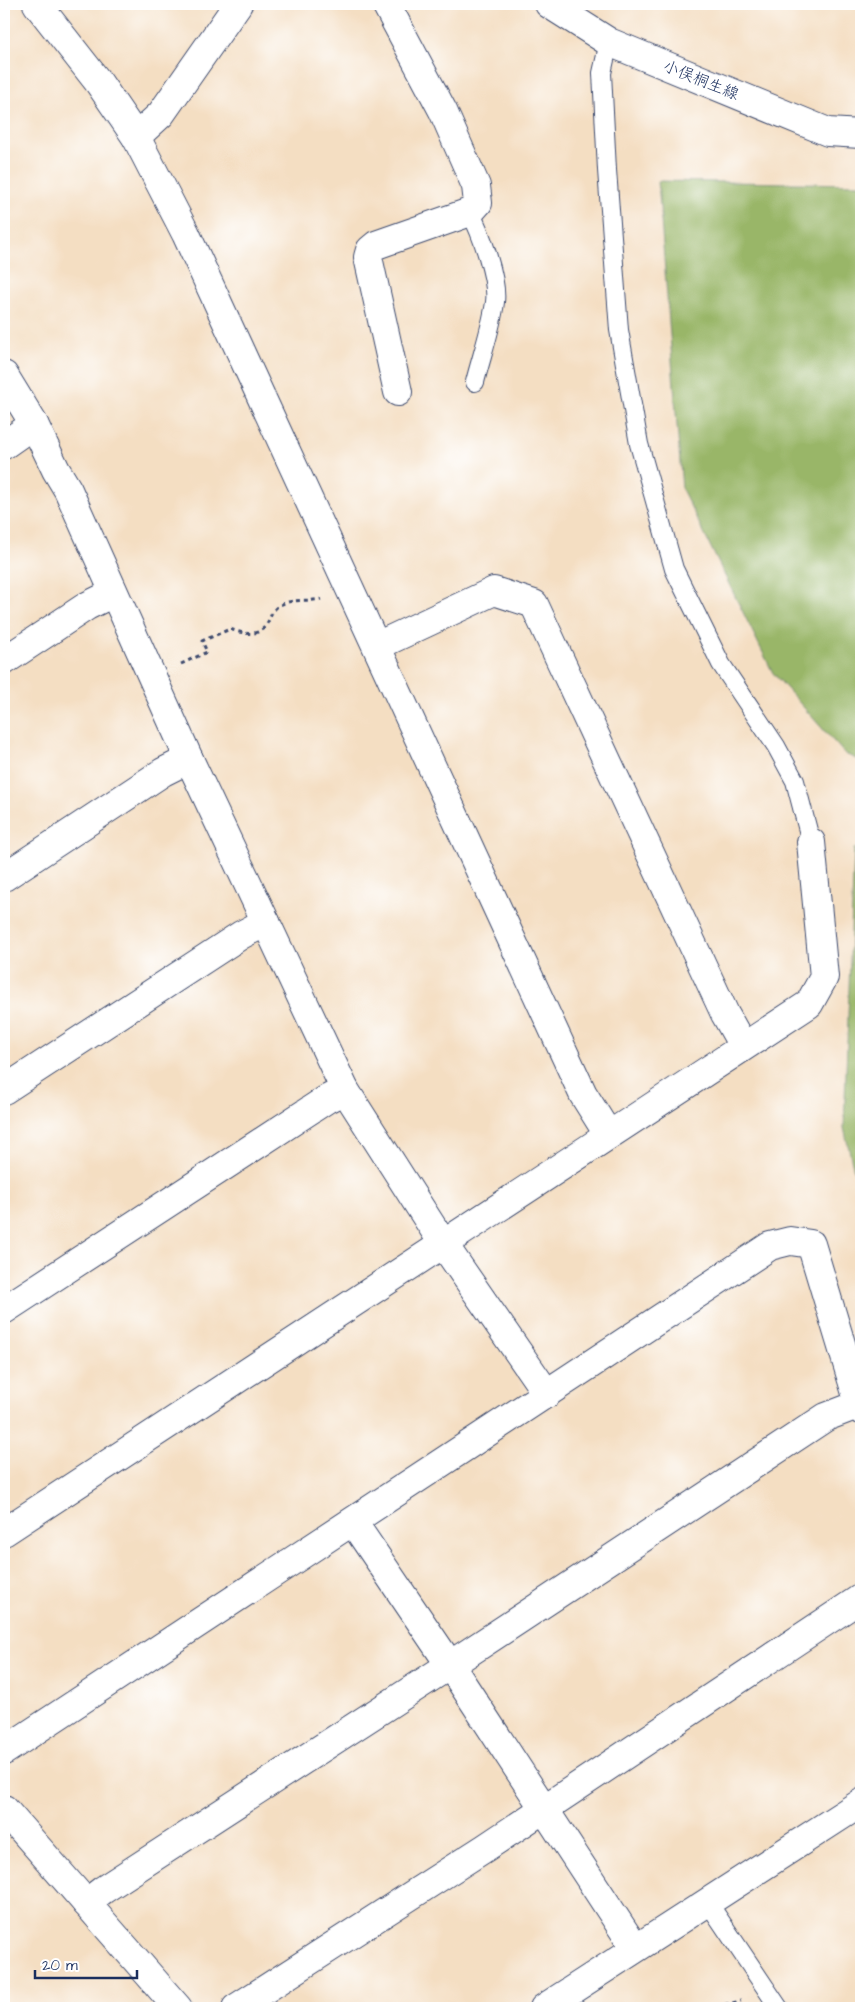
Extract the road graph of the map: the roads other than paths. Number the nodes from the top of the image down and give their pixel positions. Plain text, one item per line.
1 (38, 4) edge
2 (238, 4) edge
3 (386, 4) edge
4 (549, 4) edge
5 (609, 42) junction
6 (861, 134) edge
7 (136, 137) junction
8 (470, 212) junction
9 (4, 375) edge
10 (475, 382) dead end
11 (398, 392) dead end
12 (34, 424) junction
13 (4, 445) edge
14 (113, 592) junction
15 (377, 646) junction
16 (4, 661) edge
17 (189, 759) junction
18 (811, 842) joint
19 (4, 877) edge
20 (266, 922) junction
21 (743, 1046) junction
22 (4, 1090) edge
23 (345, 1090) junction
24 (608, 1134) junction
25 (444, 1245) junction
26 (4, 1310) edge
27 (547, 1394) junction
28 (860, 1407) edge
29 (353, 1522) junction
30 (6, 1526) edge
31 (861, 1598) edge
32 (450, 1665) junction
33 (4, 1752) edge
34 (861, 1803) edge
35 (545, 1808) junction
36 (4, 1809) edge
37 (707, 1901) junction
38 (86, 1903) junction
39 (635, 1948) junction
40 (178, 2008) edge
41 (236, 2008) edge
42 (544, 2008) edge
43 (779, 2008) edge

1 - 7 street
2 - 7 street
3 - 8 street
4 - 5 street, 小俣桐生線
5 - 6 street, 小俣桐生線
5 - 18 lane
7 - 15 street
8 - 10 lane
8 - 11 street
9 - 12 street
12 - 13 street
12 - 14 street
14 - 16 street
14 - 17 street
15 - 21 street
15 - 24 street
17 - 19 street
17 - 20 street
18 - 21 street
20 - 22 street
20 - 23 street
21 - 24 street
23 - 25 street
23 - 26 street
24 - 25 street
25 - 27 street
25 - 30 street
27 - 28 street
27 - 29 street
28 - 32 street
29 - 32 street
29 - 33 street
31 - 35 street
32 - 35 street
32 - 38 street
34 - 37 street
35 - 39 street
35 - 41 street
36 - 38 street
37 - 39 street
37 - 43 lane
38 - 40 street
39 - 42 street

